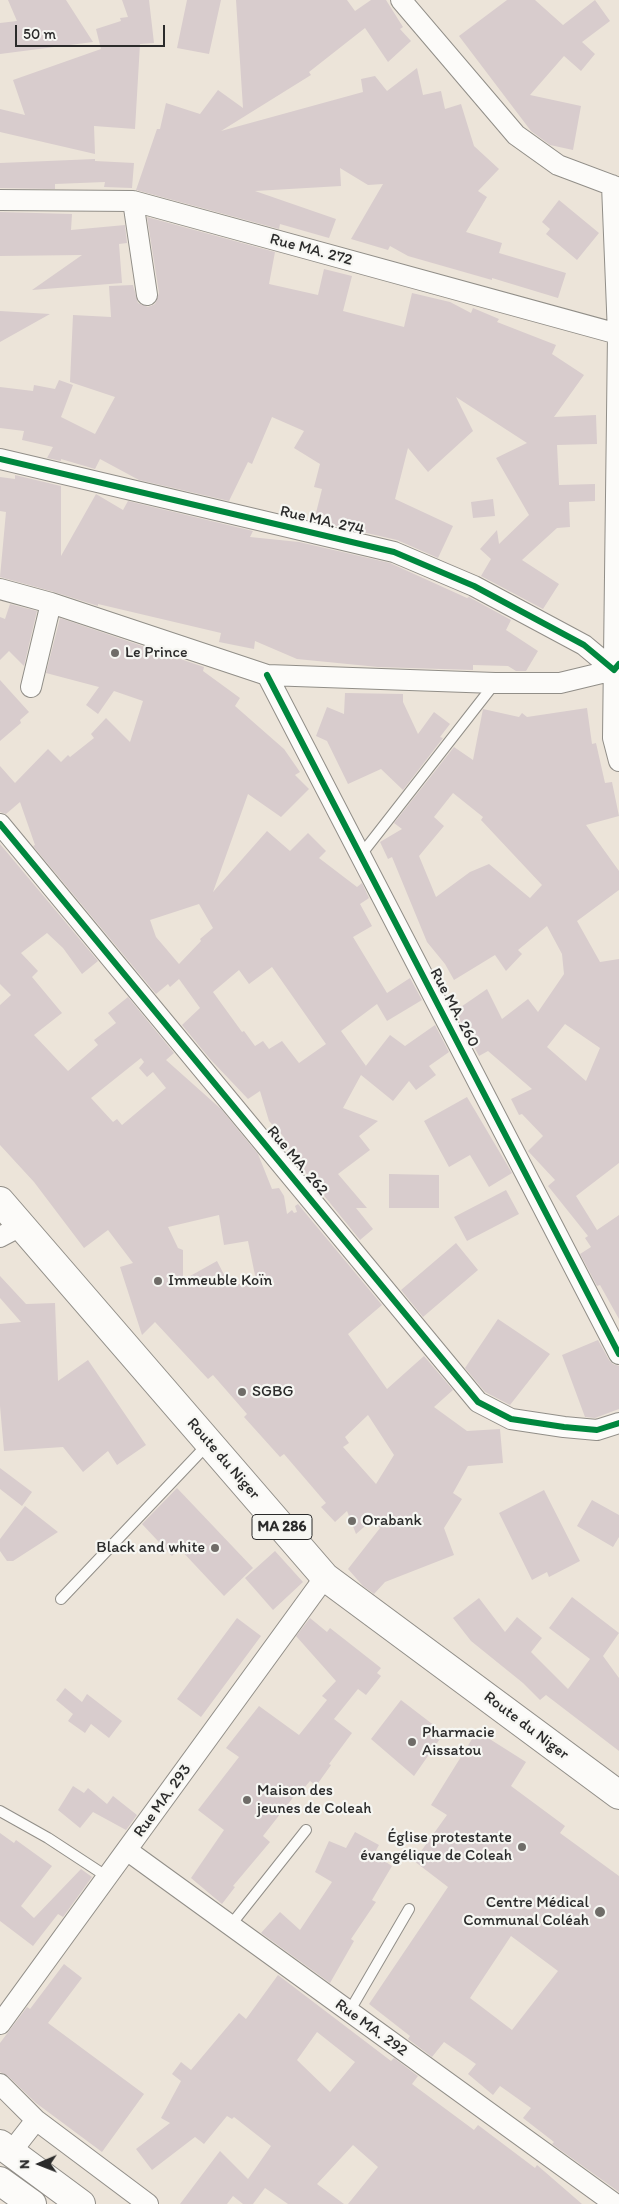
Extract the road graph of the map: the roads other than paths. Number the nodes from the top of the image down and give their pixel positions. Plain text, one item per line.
1 (401, 0) edge
2 (617, 184) edge
3 (0, 200) edge
4 (133, 201) junction
5 (147, 295) dead end
6 (618, 334) junction
7 (0, 459) edge
8 (0, 589) edge
9 (50, 604) junction
10 (617, 669) edge
11 (267, 675) junction
12 (495, 683) junction
13 (32, 687) dead end
14 (619, 761) edge
15 (0, 824) edge
16 (360, 856) junction
17 (0, 1202) edge
18 (10, 1231) edge
19 (619, 1354) edge
20 (619, 1423) edge
21 (209, 1443) junction
22 (325, 1577) junction
23 (61, 1600) dead end
24 (619, 1795) edge
25 (0, 1811) edge
26 (306, 1830) dead end
27 (128, 1851) junction
28 (106, 1876) junction
29 (409, 1909) dead end
30 (230, 1926) junction
31 (349, 2012) junction
32 (0, 2024) edge
33 (0, 2084) edge
34 (36, 2120) junction
35 (5, 2148) edge
36 (0, 2181) edge
37 (32, 2204) edge
38 (81, 2204) edge
39 (148, 2204) edge
40 (615, 2204) edge

1 - 2 street
2 - 6 street
3 - 4 street, Rue MA. 272
4 - 5 street
4 - 6 street, Rue MA. 272
6 - 10 street
7 - 10 street, Rue MA. 274
8 - 9 street
9 - 11 street
9 - 13 street
10 - 12 street
10 - 14 street
11 - 12 street
11 - 16 street, Rue MA. 260
12 - 16 lane
15 - 20 street, Rue MA. 262
16 - 19 street, Rue MA. 260
17 - 18 main road, Route du Niger / MA 286
18 - 21 main road, Route du Niger / MA 286
21 - 22 main road, Route du Niger / MA 286
21 - 23 lane
22 - 24 main road, Route du Niger / MA 286
22 - 27 street, Rue MA. 293
25 - 28 lane
26 - 30 lane
27 - 28 street, Rue MA. 293
27 - 30 street, Rue MA. 292
28 - 32 street, Rue MA. 293
29 - 31 lane
30 - 31 street, Rue MA. 292
31 - 40 street, Rue MA. 292
33 - 34 street
34 - 35 street
34 - 39 street
35 - 38 main road
36 - 37 main road

